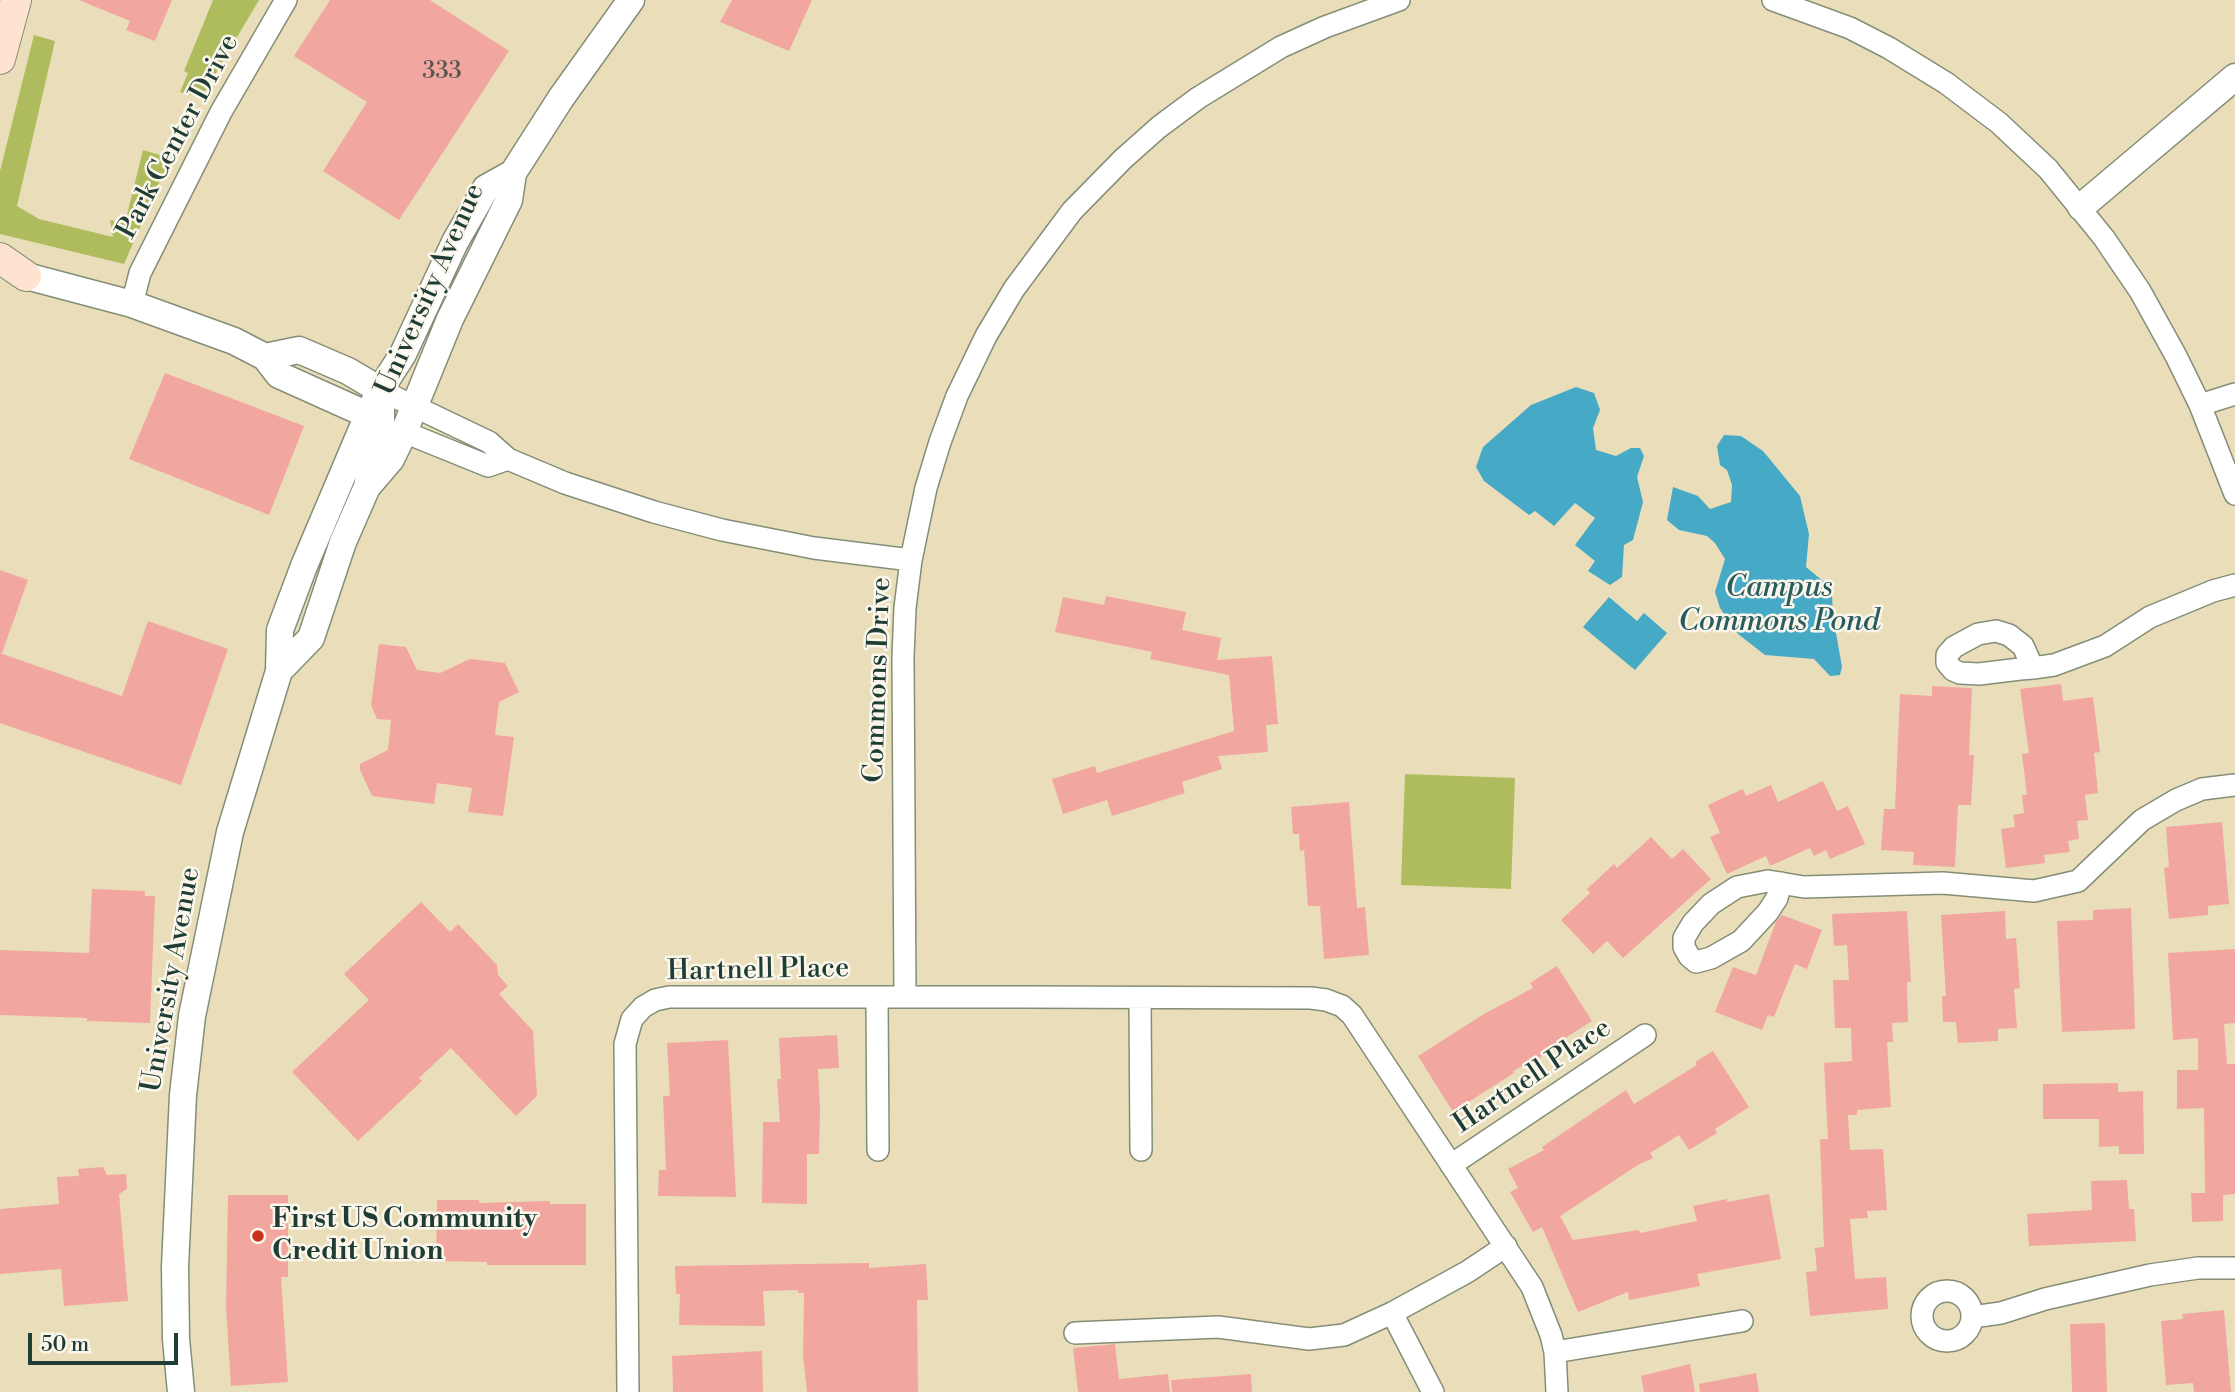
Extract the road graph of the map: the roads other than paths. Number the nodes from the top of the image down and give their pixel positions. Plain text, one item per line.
1 (16, 0) edge
2 (286, 0) edge
3 (632, 0) edge
4 (1399, 0) edge
5 (1773, 0) edge
6 (0, 59) edge
7 (2235, 77) edge
8 (513, 173) junction
9 (2081, 207) junction
10 (0, 258) edge
11 (13, 279) edge
12 (132, 304) junction
13 (265, 357) junction
14 (380, 390) junction
15 (2235, 394) edge
16 (2200, 405) junction
17 (413, 406) junction
18 (368, 415) junction
19 (404, 432) junction
20 (508, 459) junction
21 (367, 487) junction
22 (2235, 494) edge
23 (911, 560) junction
24 (2235, 585) edge
25 (2033, 668) dead end
26 (279, 671) junction
27 (2235, 785) edge
28 (1781, 883) junction
29 (905, 997) junction
30 (877, 998) junction
31 (1140, 998) junction
32 (1645, 1035) dead end
33 (877, 1150) dead end
34 (1141, 1150) dead end
35 (1451, 1165) junction
36 (1506, 1246) junction
37 (2235, 1268) edge
38 (1392, 1312) junction
39 (1972, 1317) dead end
40 (1742, 1321) dead end
41 (1075, 1333) dead end
42 (1555, 1352) junction
43 (181, 1392) edge
44 (628, 1392) edge
45 (1433, 1392) edge
46 (1557, 1392) edge

1 - 6 main road
2 - 12 street, Park Center Drive
3 - 8 street, University Avenue
4 - 23 street, Commons Drive
5 - 9 street
7 - 9 street
8 - 14 street, University Avenue
8 - 17 street, University Avenue
9 - 16 street
10 - 11 main road
11 - 12 street
12 - 13 street
13 - 14 street
13 - 18 street
14 - 17 street
14 - 18 street, University Avenue
14 - 19 street, University Avenue
14 - 21 street, University Avenue
15 - 16 street
16 - 22 street
17 - 19 street, University Avenue
17 - 20 street
18 - 26 street, University Avenue
19 - 20 street
19 - 21 street, University Avenue
20 - 23 street
21 - 26 street, University Avenue
23 - 29 street, Commons Drive
24 - 25 street
26 - 43 street, University Avenue
27 - 28 street
28 - 28 street
29 - 30 street, Hartnell Place
29 - 31 street, Hartnell Place
30 - 33 street
30 - 44 street, Hartnell Place
31 - 34 street
31 - 35 street, Hartnell Place
32 - 35 street, Hartnell Place
35 - 36 street, Hartnell Place
36 - 38 street
36 - 42 street, Hartnell Place
37 - 39 street
38 - 41 street
38 - 45 street
40 - 42 street
42 - 46 street, Hartnell Place

